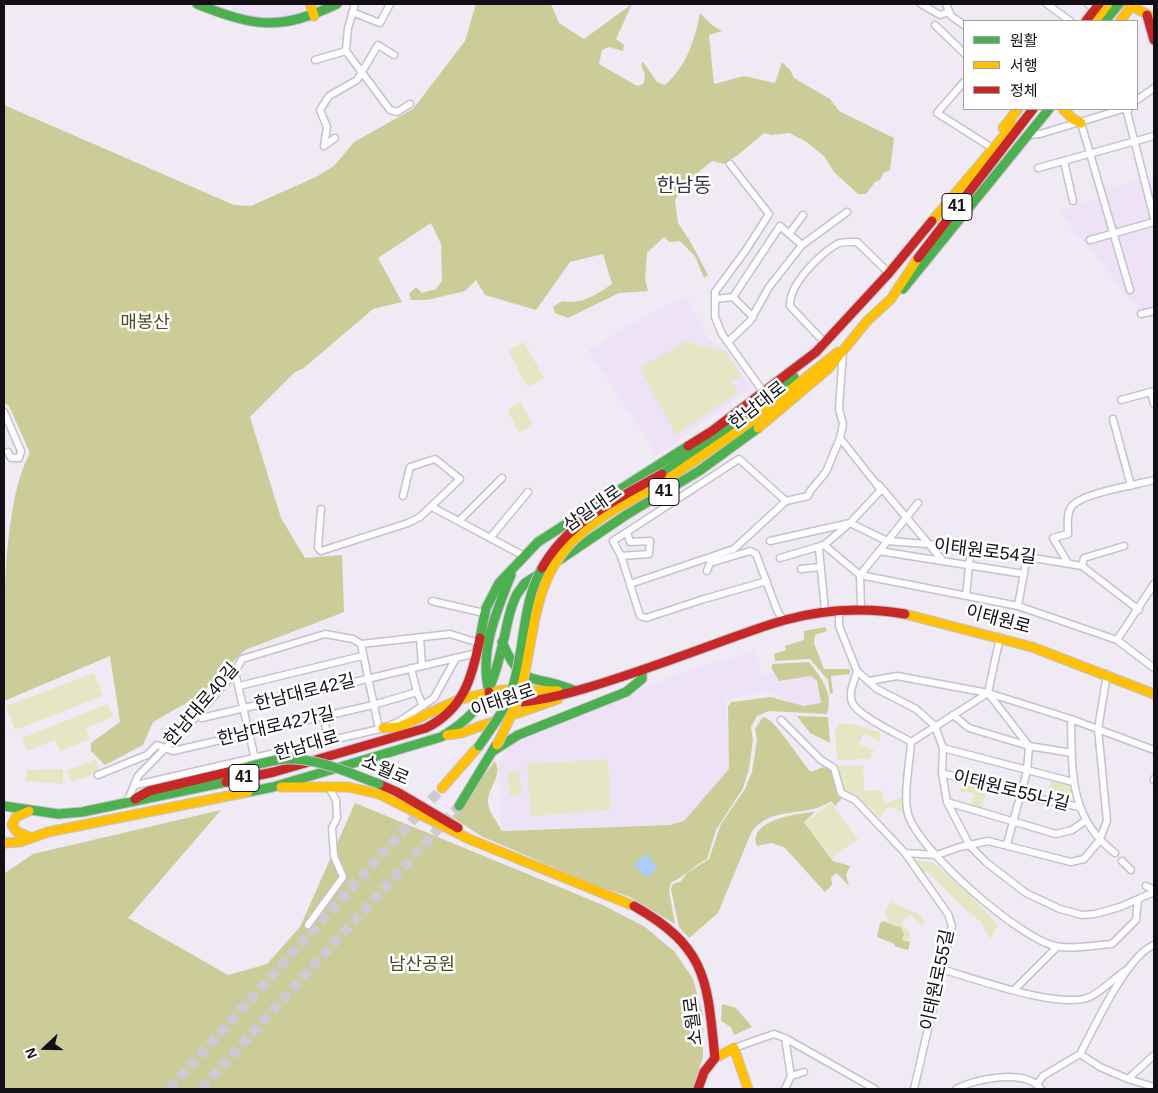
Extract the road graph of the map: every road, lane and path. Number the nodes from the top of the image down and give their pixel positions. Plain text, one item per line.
1 (197, 4) edge
2 (310, 4) edge
3 (337, 4) edge
4 (355, 4) edge
5 (390, 4) edge
6 (921, 4) edge
7 (946, 4) edge
8 (1046, 4) edge
9 (1108, 4) edge
10 (1119, 4) edge
11 (1131, 4) edge
12 (1094, 6) edge
13 (352, 12) junction
14 (949, 12) junction
15 (314, 16) junction
16 (1151, 17) edge
17 (1069, 20) edge
18 (1090, 20) edge
19 (1091, 20) edge
20 (1106, 20) edge
21 (1121, 20) edge
22 (963, 24) edge
23 (934, 25) dead end
24 (1154, 40) edge
25 (346, 51) junction
26 (963, 52) edge
27 (394, 55) dead end
28 (316, 60) dead end
29 (361, 72) junction
30 (963, 83) edge
31 (1154, 88) edge
32 (1138, 99) edge
33 (410, 104) dead end
34 (1017, 110) edge
35 (1025, 110) edge
36 (1032, 110) edge
37 (1048, 110) edge
38 (1064, 110) edge
39 (1120, 110) edge
40 (1128, 110) edge
41 (1082, 122) junction
42 (1027, 135) junction
43 (1154, 136) edge
44 (335, 138) dead end
45 (1134, 142) junction
46 (990, 146) junction
47 (1089, 154) junction
48 (1064, 161) junction
49 (730, 164) dead end
50 (1038, 168) dead end
51 (951, 199) junction
52 (1073, 202) dead end
53 (846, 212) dead end
54 (804, 215) dead end
55 (1154, 218) edge
56 (1154, 222) edge
57 (1113, 233) junction
58 (790, 234) junction
59 (1090, 240) dead end
60 (802, 245) junction
61 (889, 273) junction
62 (1130, 290) dead end
63 (733, 297) junction
64 (715, 299) junction
65 (891, 299) junction
66 (1154, 311) edge
67 (1141, 314) dead end
68 (753, 317) junction
69 (728, 342) junction
70 (825, 343) junction
71 (843, 349) junction
72 (816, 352) junction
73 (1153, 392) edge
74 (764, 393) junction
75 (1121, 400) dead end
76 (1154, 404) edge
77 (4, 412) edge
78 (1113, 419) dead end
79 (840, 438) junction
80 (8, 452) dead end
81 (860, 462) junction
82 (664, 477) junction
83 (502, 478) dead end
84 (1154, 480) edge
85 (1131, 486) junction
86 (528, 492) dead end
87 (403, 496) dead end
88 (786, 501) junction
89 (918, 503) dead end
90 (432, 507) junction
91 (321, 509) dead end
92 (906, 518) junction
93 (459, 521) junction
94 (850, 523) junction
95 (627, 532) junction
96 (490, 538) junction
97 (770, 541) dead end
98 (887, 541) junction
99 (928, 544) junction
100 (1124, 546) dead end
101 (821, 547) junction
102 (972, 548) junction
103 (879, 551) junction
104 (524, 556) junction
105 (621, 556) junction
106 (1027, 556) junction
107 (780, 558) dead end
108 (943, 561) junction
109 (1068, 563) junction
110 (516, 565) junction
111 (969, 565) junction
112 (1082, 566) junction
113 (821, 567) junction
114 (801, 569) dead end
115 (707, 571) dead end
116 (1024, 574) junction
117 (860, 575) junction
118 (767, 581) junction
119 (630, 584) junction
120 (1154, 584) edge
121 (966, 595) junction
122 (432, 601) dead end
123 (1018, 606) junction
124 (861, 609) junction
125 (839, 610) junction
126 (1138, 610) junction
127 (825, 611) junction
128 (484, 613) junction
129 (783, 620) junction
130 (420, 637) junction
131 (1000, 638) junction
132 (1117, 640) junction
133 (502, 642) junction
134 (479, 643) junction
135 (361, 644) junction
136 (477, 653) junction
137 (362, 656) junction
138 (456, 658) junction
139 (422, 666) junction
140 (411, 668) junction
141 (1154, 668) edge
142 (642, 671) junction
143 (857, 671) junction
144 (234, 672) junction
145 (1107, 674) junction
146 (367, 678) junction
147 (869, 682) junction
148 (239, 686) junction
149 (573, 690) junction
150 (417, 692) junction
151 (489, 692) junction
152 (533, 692) junction
153 (988, 693) junction
154 (1154, 694) edge
155 (460, 699) junction
156 (533, 701) junction
157 (373, 705) junction
158 (423, 706) junction
159 (244, 708) junction
160 (953, 715) junction
161 (195, 716) junction
162 (324, 716) junction
163 (1071, 719) junction
164 (782, 720) dead end
165 (935, 726) junction
166 (381, 728) junction
167 (1098, 729) junction
168 (249, 734) junction
169 (440, 737) junction
170 (328, 742) junction
171 (911, 742) junction
172 (1029, 746) junction
173 (495, 748) junction
174 (943, 748) junction
175 (164, 749) junction
176 (1154, 750) edge
177 (1072, 753) junction
178 (255, 759) junction
179 (1027, 771) junction
180 (942, 774) junction
181 (98, 775) dead end
182 (1073, 782) junction
183 (136, 785) junction
184 (328, 786) junction
185 (273, 787) junction
186 (442, 788) tunnel mouth
187 (1020, 795) junction
188 (128, 802) junction
189 (947, 802) junction
190 (4, 804) edge
191 (459, 806) tunnel mouth
192 (1080, 807) junction
193 (30, 810) junction
194 (1014, 821) junction
195 (1085, 821) junction
196 (30, 838) junction
197 (1099, 841) junction
198 (20, 842) junction
199 (4, 843) edge
200 (1007, 844) junction
201 (970, 846) junction
202 (4, 852) edge
203 (504, 853) junction
204 (905, 853) junction
205 (1115, 853) dead end
206 (937, 855) junction
207 (1122, 861) dead end
208 (1131, 870) dead end
209 (1146, 886) dead end
210 (1154, 891) edge
211 (1138, 899) junction
212 (308, 925) dead end
213 (1154, 945) edge
214 (1056, 947) junction
215 (941, 969) junction
216 (1128, 969) junction
217 (1014, 990) junction
218 (785, 1038) junction
219 (734, 1048) junction
220 (1080, 1054) junction
221 (1154, 1055) edge
222 (715, 1058) junction
223 (804, 1072) dead end
224 (791, 1076) junction
225 (1128, 1078) junction
226 (1039, 1087) edge
227 (1154, 1087) edge
228 (698, 1089) edge
229 (748, 1089) edge
230 (784, 1089) edge
231 (875, 1089) edge
232 (914, 1089) edge
233 (956, 1089) edge

1 - 15 main road
2 - 15 main road
3 - 15 main road
4 - 13 street
5 - 13 street
6 - 14 street
7 - 14 street
8 - 17 street
9 - 19 main road
10 - 20 main road
11 - 16 main road
11 - 21 main road
12 - 18 main road
13 - 25 street
14 - 22 street
16 - 24 main road
23 - 26 street
25 - 28 street
25 - 29 street
27 - 29 street
29 - 33 street
29 - 44 street
30 - 46 street
31 - 32 street
34 - 46 main road
35 - 51 main road, 한남대로 / 41
36 - 65 main road, 한남대로 / 41
37 - 42 main road
38 - 41 main road
39 - 41 street
40 - 45 street
41 - 42 street
41 - 47 street
42 - 65 main road
43 - 45 street
45 - 47 street
45 - 55 street
46 - 51 main road
47 - 48 street
47 - 57 street
48 - 50 street
48 - 52 street
49 - 64 street
51 - 61 main road, 한남대로 / 41
53 - 60 street
54 - 58 street
56 - 57 street
57 - 59 street
57 - 62 street
58 - 60 street
58 - 63 street
60 - 68 street
61 - 70 main road, 한남대로 / 41
61 - 70 street
63 - 64 street
63 - 68 street
64 - 69 street
65 - 71 main road, 한남대로 / 41
66 - 67 street
68 - 69 street
69 - 74 street
70 - 72 main road, 한남대로 / 41
71 - 79 street
71 - 82 main road, 삼일대로
71 - 133 main road, 한남대로 / 41
72 - 74 main road, 한남대로 / 41
72 - 82 main road, 삼일대로
73 - 75 street
73 - 76 street
74 - 104 main road, 한남대로 / 41
77 - 80 street
78 - 85 street
79 - 81 street
79 - 88 street
81 - 92 street
81 - 94 street
82 - 173 main road, 삼일대로, bridge
82 - 186 main road, 삼일대로, bridge
83 - 93 street
84 - 85 street
85 - 109 street
86 - 96 street
87 - 90 street
88 - 95 street
88 - 119 street
89 - 92 street
90 - 91 street
90 - 93 street
92 - 98 street
92 - 99 street
93 - 96 street
94 - 97 street
94 - 98 street
94 - 101 street
95 - 105 street
95 - 105 street
96 - 104 street
98 - 99 street, 이태원로54길
98 - 103 street
99 - 102 street, 이태원로54길
99 - 108 street
100 - 112 street
101 - 107 street
101 - 113 street
101 - 117 street
102 - 106 street, 이태원로54길
102 - 111 street
103 - 108 street
103 - 117 street
104 - 110 main road, 한남대로 / 41
105 - 119 street
106 - 109 street, 이태원로54길
106 - 116 street
108 - 111 street
109 - 112 street, 이태원로54길
110 - 128 main road, 한남대로 / 41
110 - 151 main road, 한남대로 / 41
111 - 116 street
111 - 121 street
112 - 126 street, 이태원로54길
113 - 114 street
113 - 127 street
115 - 118 street
116 - 123 street
117 - 121 street
117 - 124 street
118 - 119 street
118 - 129 street
120 - 126 street
121 - 123 street
122 - 128 street
123 - 132 street
124 - 125 main road, 이태원로
124 - 131 main road, 이태원로
125 - 127 main road, 이태원로
125 - 143 street
126 - 132 street
127 - 129 main road, 이태원로
128 - 134 main road, 한남대로 / 41
129 - 142 main road, 이태원로
130 - 134 street, 한남대로40길
130 - 135 street, 한남대로40길
130 - 139 street
131 - 145 main road, 이태원로
131 - 153 street
132 - 141 street
133 - 149 main road, 이태원로
133 - 151 main road, 한남대로 / 41
134 - 136 main road, 한남대로 / 41
135 - 137 street, 한남대로42길
135 - 144 street, 한남대로40길
136 - 138 street, 한남대로42길
136 - 155 main road, 한남대로 / 41
137 - 146 street, 한남대로42길
137 - 148 street
138 - 139 street, 한남대로42길
138 - 158 street
139 - 140 street, 한남대로42길
140 - 146 street, 한남대로42길
140 - 150 street
142 - 149 main road, 이태원로
142 - 173 main road
143 - 147 street
143 - 171 street
144 - 148 street, 한남대로42길
144 - 161 street, 한남대로40길
145 - 154 main road, 이태원로
145 - 167 street
146 - 157 street, 한남대로42길
146 - 159 street, 한남대로42길
147 - 153 street
147 - 165 street
148 - 159 street, 한남대로42길
149 - 152 main road, 이태원로
149 - 156 main road, 이태원로
149 - 169 main road, 이태원로
150 - 157 street, 한남대로42가길
150 - 158 street
151 - 152 main road, 이태원로
151 - 155 main road, 이태원로
151 - 156 main road, 이태원로
151 - 169 main road, 한남대로 / 41
152 - 156 main road, 이태원로
153 - 160 street
153 - 163 street
153 - 172 street
155 - 166 main road, 이태원로
155 - 188 main road, 한남대로 / 41
157 - 162 street, 한남대로42가길
157 - 166 street, 한남대로42길
158 - 166 street
159 - 161 street, 한남대로42길
159 - 168 street, 한남대로42길
160 - 165 street
160 - 172 street
161 - 175 street, 한남대로40길
162 - 168 street, 한남대로42가길
162 - 170 street
163 - 167 street
163 - 177 street
164 - 204 street, 이태원로55길
165 - 171 street
165 - 174 street
166 - 170 street
167 - 176 street
167 - 197 street
168 - 175 street, 한남대로42가길
168 - 178 street, 한남대로42길
169 - 185 main road, 한남대로 / 41
170 - 178 street
171 - 206 street
172 - 177 street
172 - 179 street
173 - 191 main road, 삼일대로
174 - 179 street
174 - 180 street
175 - 181 street
175 - 183 street, 한남대로40길
177 - 182 street
178 - 183 street
179 - 182 street
179 - 187 street
180 - 187 street, 이태원로55나길
180 - 189 street
182 - 192 street
183 - 188 street, 한남대로40길
184 - 185 main road, 소월로
184 - 203 main road, 소월로
184 - 212 street
185 - 196 main road, 한남대로 / 41
187 - 192 street, 이태원로55나길
187 - 194 street
188 - 193 main road, 한남대로 / 41
188 - 203 main road, 소월로, bridge
189 - 194 street
189 - 201 street
190 - 193 main road, 한남대로 / 41
192 - 195 street
193 - 196 main road
194 - 195 street
194 - 200 street
195 - 197 street
196 - 198 main road, 한남대로 / 41
197 - 200 street
197 - 205 street
198 - 199 main road, 한남대로
198 - 202 main road
200 - 201 street
201 - 206 street
201 - 211 street
203 - 222 main road, 소월로
204 - 206 street
204 - 215 street, 이태원로55길
206 - 214 street
207 - 208 street
209 - 210 street
210 - 211 street
211 - 214 street
213 - 216 street
214 - 217 street
215 - 217 street
215 - 232 street, 이태원로55길
216 - 217 street
216 - 220 street
218 - 219 street
218 - 224 street
218 - 231 street
219 - 222 main road
219 - 229 main road
220 - 225 street
220 - 226 street
221 - 225 street
222 - 228 main road, 소월로
223 - 224 street
224 - 230 street
225 - 227 street
226 - 233 street

